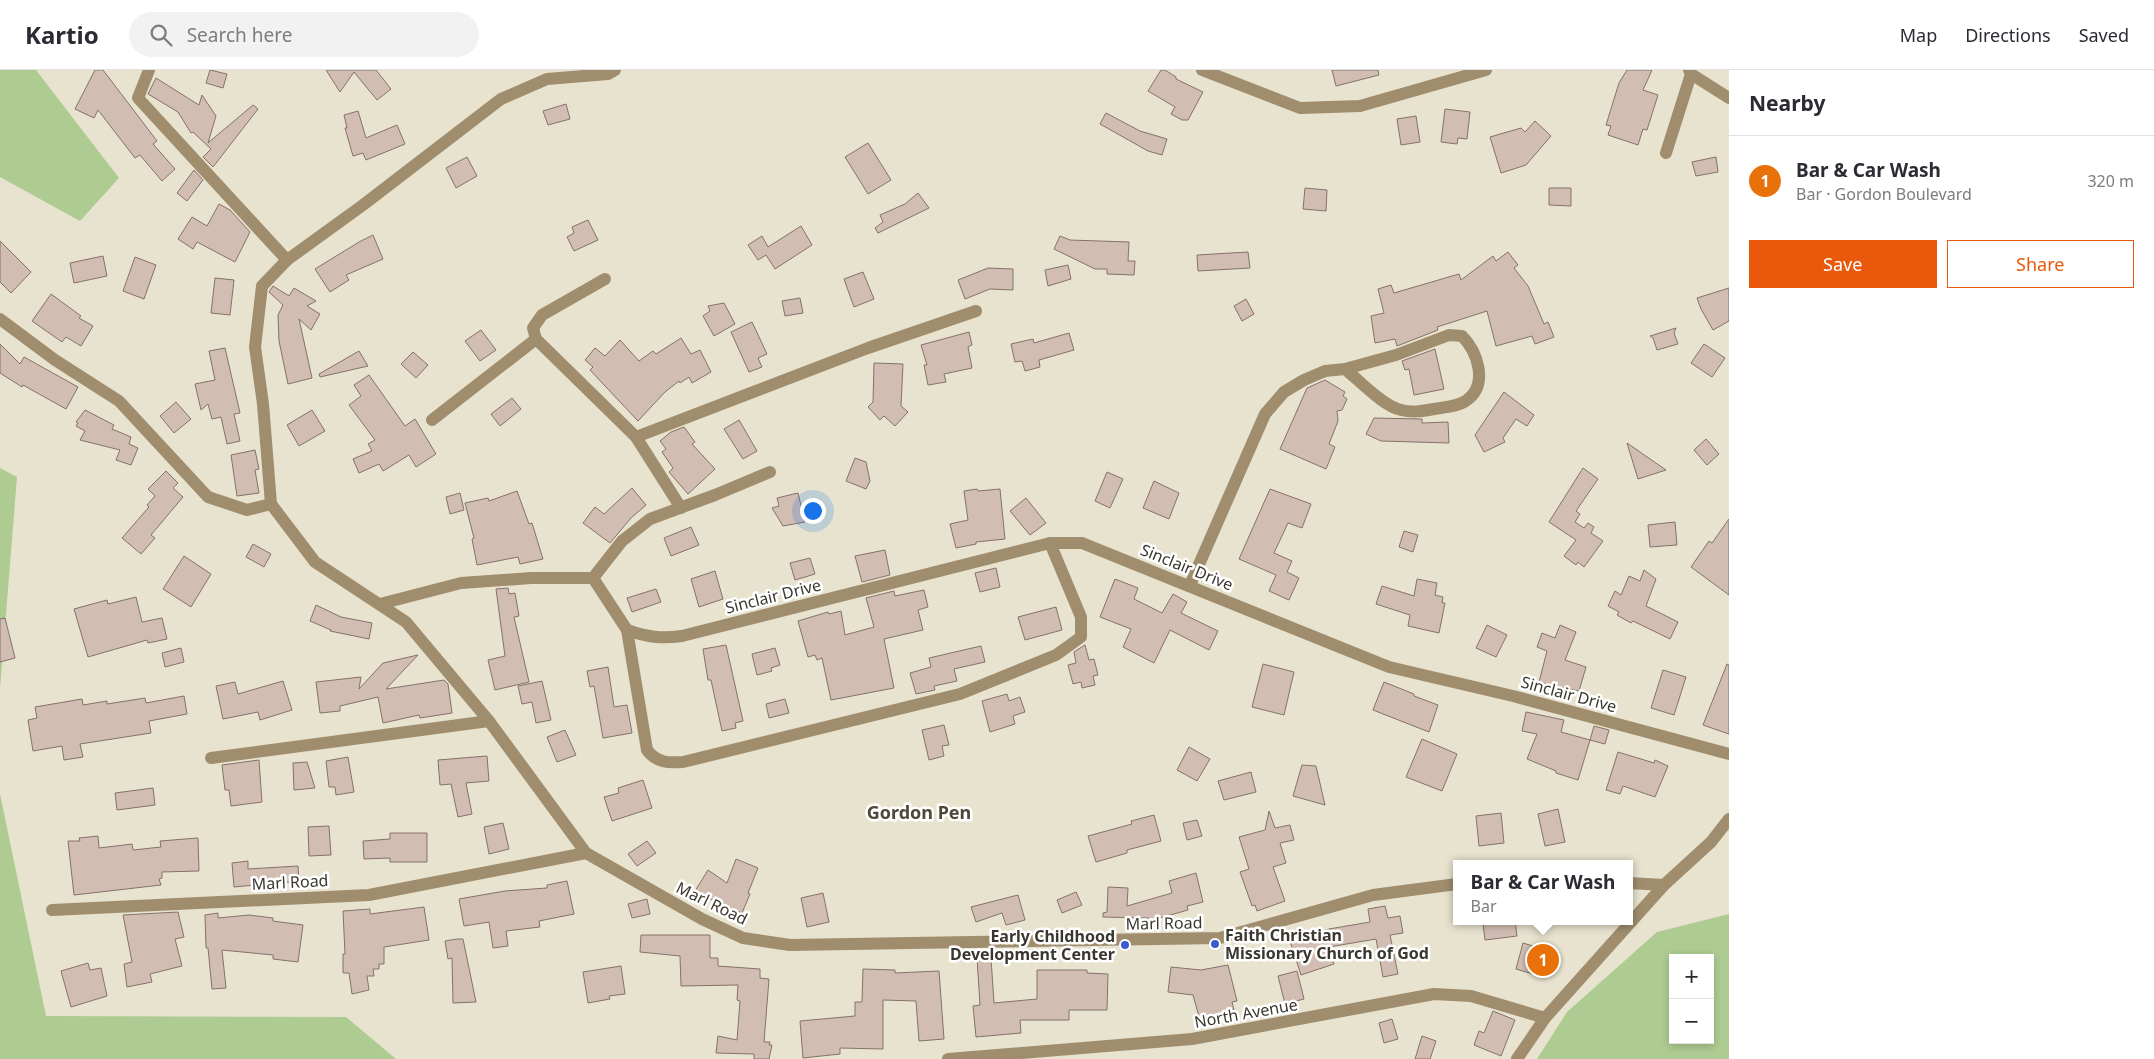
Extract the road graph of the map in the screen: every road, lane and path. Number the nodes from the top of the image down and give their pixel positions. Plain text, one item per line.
1 (149, 70) edge
2 (615, 70) edge
3 (1202, 70) edge
4 (1486, 70) edge
5 (1690, 72) edge
6 (1729, 98) edge
7 (1666, 153) dead end
8 (286, 260) junction
9 (605, 279) dead end
10 (976, 311) dead end
11 (0, 320) edge
12 (536, 339) junction
13 (1345, 369) junction
14 (432, 420) dead end
15 (636, 437) junction
16 (770, 472) dead end
17 (271, 504) junction
18 (681, 508) junction
19 (1050, 543) junction
20 (593, 578) junction
21 (1190, 585) junction
22 (380, 604) junction
23 (627, 630) junction
24 (489, 721) junction
25 (1729, 754) edge
26 (211, 758) dead end
27 (1729, 819) edge
28 (586, 853) junction
29 (1633, 883) edge
30 (1453, 885) edge
31 (1664, 885) junction
32 (52, 910) dead end
33 (1633, 920) edge
34 (1628, 925) edge
35 (1545, 1018) junction
36 (948, 1059) edge
37 (1517, 1059) edge

1 - 8 street
2 - 8 street
3 - 4 street
5 - 6 street
5 - 7 street
8 - 17 street
9 - 12 street
10 - 15 street
11 - 17 street
12 - 14 street
12 - 15 street
13 - 13 street
13 - 21 street
15 - 18 street
16 - 18 street
17 - 22 street
18 - 20 street
19 - 21 street, Sinclair Drive
19 - 23 street, Sinclair Drive
19 - 23 street
20 - 22 street
20 - 23 street
21 - 25 street, Sinclair Drive
22 - 24 street
24 - 26 street
24 - 28 street
27 - 31 street
28 - 30 street, Marl Road
28 - 32 street, Marl Road
29 - 31 street
31 - 33 street
34 - 35 street
35 - 36 street, North Avenue
35 - 37 street

